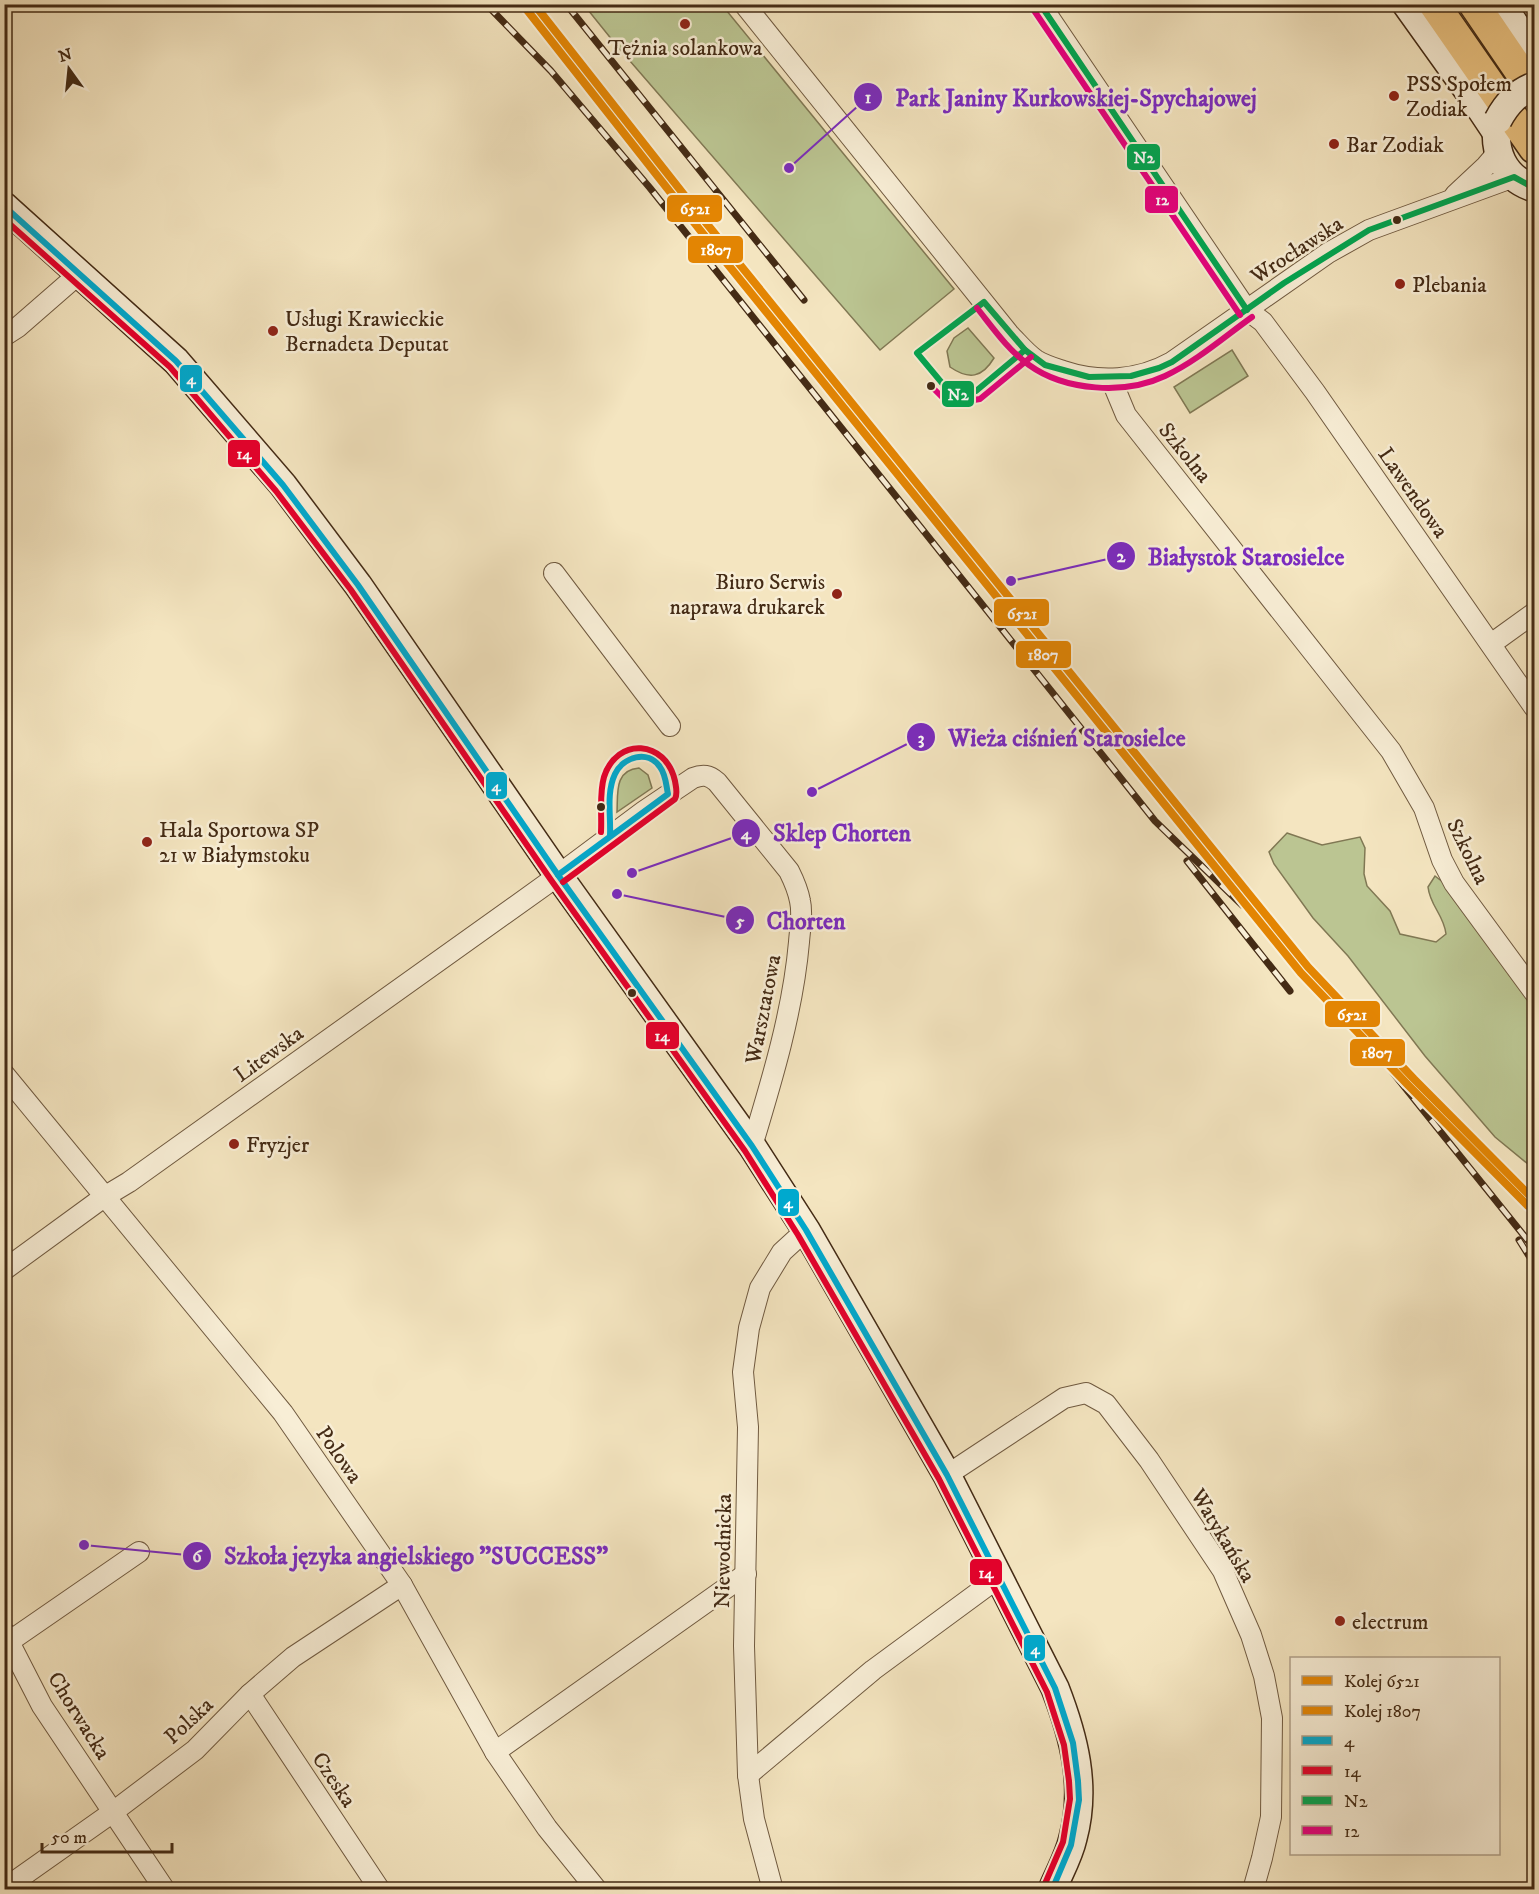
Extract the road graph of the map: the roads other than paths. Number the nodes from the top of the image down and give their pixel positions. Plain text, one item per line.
1 (744, 4) edge
2 (1040, 4) edge
3 (1406, 4) edge
4 (1434, 4) edge
5 (1474, 4) edge
6 (1501, 4) edge
7 (1534, 52) edge
8 (1534, 86) edge
9 (1534, 92) edge
10 (1497, 135) junction
11 (1534, 148) edge
12 (1524, 182) edge
13 (1451, 199) junction
14 (4, 206) edge
15 (80, 273) junction
16 (1247, 310) junction
17 (4, 336) edge
18 (1111, 379) junction
19 (554, 573) dead end
20 (1534, 613) edge
21 (1491, 644) junction
22 (1534, 707) edge
23 (670, 726) dead end
24 (668, 794) joint
25 (558, 874) junction
26 (1534, 992) edge
27 (4, 1074) edge
28 (752, 1146) junction
29 (104, 1197) junction
30 (806, 1230) junction
31 (4, 1270) edge
32 (947, 1475) junction
33 (139, 1552) dead end
34 (746, 1574) junction
35 (998, 1578) junction
36 (402, 1584) junction
37 (7, 1636) edge
38 (250, 1694) junction
39 (495, 1752) junction
40 (748, 1775) junction
41 (113, 1812) junction
42 (4, 1889) edge
43 (165, 1890) edge
44 (380, 1890) edge
45 (597, 1890) edge
46 (773, 1890) edge
47 (1052, 1890) edge
48 (1253, 1890) edge

1 - 18 street
2 - 16 street, Lawendowa
3 - 10 street
4 - 11 main road
5 - 9 main road
6 - 7 street
8 - 10 street, bridge
10 - 12 street
10 - 13 street, Wrocławska
12 - 13 street, Wrocławska
13 - 16 street, Wrocławska
14 - 15 street
15 - 17 street
15 - 25 street
16 - 18 street, Wrocławska
16 - 21 street, Lawendowa
18 - 26 street, Szkolna
19 - 23 street
20 - 21 street
21 - 22 street, Lawendowa
24 - 25 street, Litewska
24 - 28 street, Warsztatowa
25 - 28 street
25 - 29 street, Litewska
27 - 29 street, Polowa
28 - 30 street
29 - 31 street, Litewska
29 - 36 street, Polowa
30 - 32 street
30 - 34 street, Niewodnicka
32 - 35 street
32 - 48 street, Watykańska
33 - 37 street, Chorwacka
34 - 39 street
34 - 40 street, Niewodnicka
35 - 40 street
35 - 47 street
36 - 38 street, Polska
36 - 39 street, Polowa
37 - 41 street, Chorwacka
38 - 41 street, Polska
38 - 44 street, Czeska
39 - 45 street, Polowa
40 - 46 street, Niewodnicka
41 - 42 street, Polska
41 - 43 street, Chorwacka

